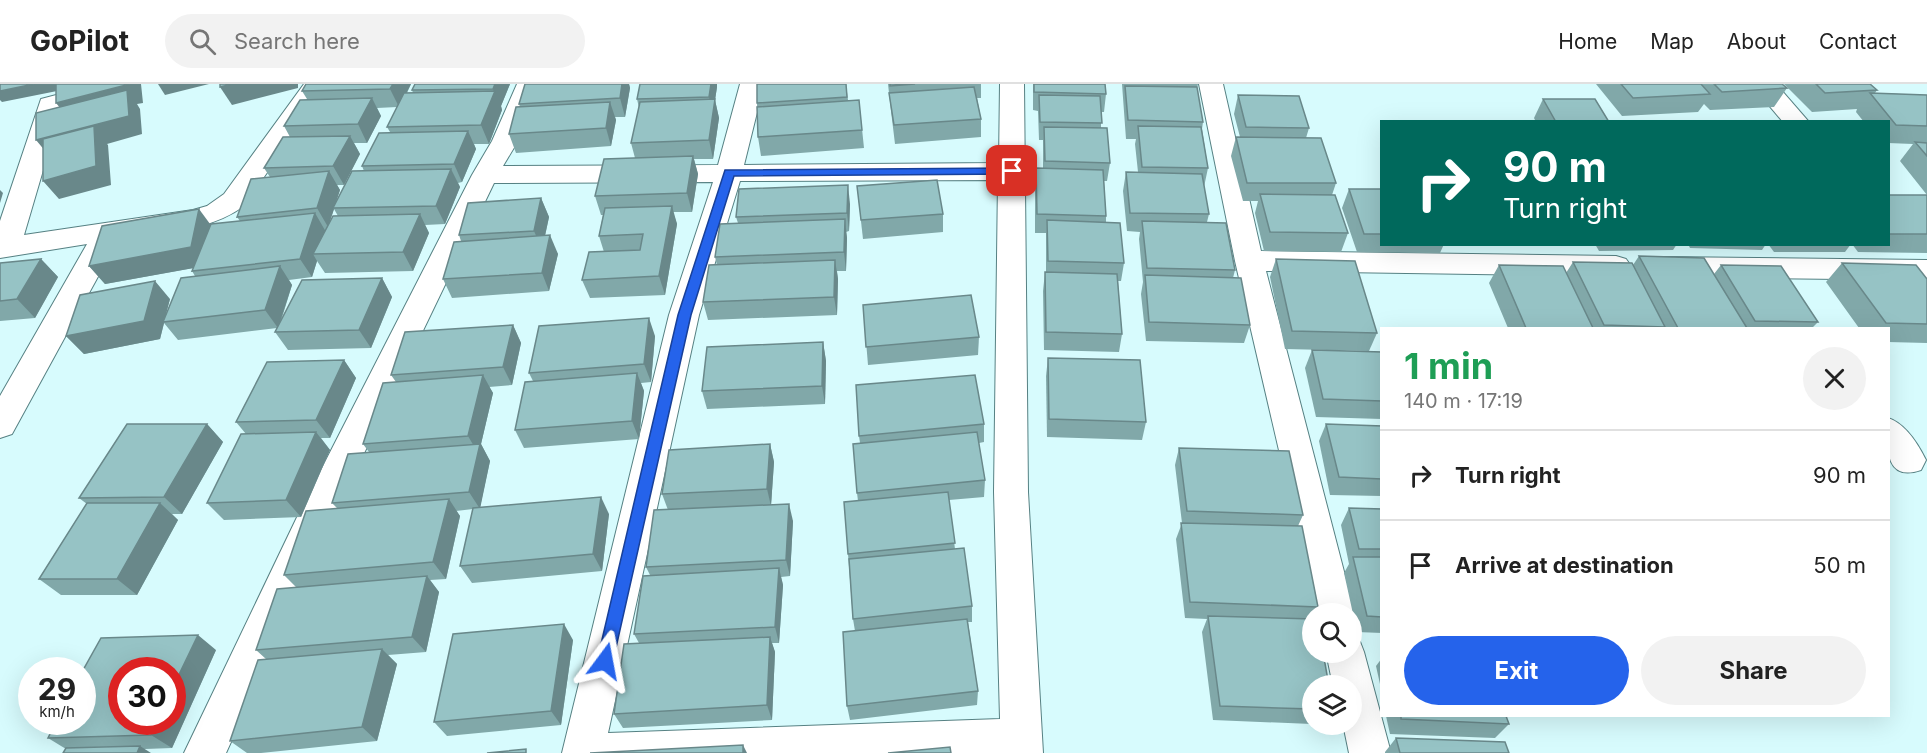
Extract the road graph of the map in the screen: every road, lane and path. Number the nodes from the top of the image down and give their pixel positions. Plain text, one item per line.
1 (127, 84) edge
2 (316, 84) edge
3 (529, 84) edge
4 (752, 84) edge
5 (1012, 84) edge
6 (1211, 84) edge
7 (1763, 84) edge
8 (1795, 120) edge
9 (1012, 171) junction
10 (729, 172) junction
11 (485, 174) junction
12 (108, 233) junction
13 (3, 247) edge
14 (1249, 261) junction
15 (1770, 268) junction
16 (1927, 270) edge
17 (1789, 294) edge
18 (0, 424) edge
19 (1890, 434) edge
20 (1910, 460) dead end
21 (1333, 603) edge
22 (1348, 663) edge
23 (1022, 746) edge
24 (205, 753) edge
25 (583, 753) edge
26 (609, 753) edge
27 (1370, 753) edge

1 - 13 street
2 - 12 street
3 - 11 street
4 - 10 street
5 - 9 street
6 - 14 street
7 - 8 street
9 - 10 street
9 - 23 street
10 - 11 street
10 - 25 street
11 - 24 street
12 - 13 street
12 - 18 street
14 - 15 street
14 - 21 street
15 - 16 street
15 - 17 street
19 - 20 street
22 - 27 street
23 - 26 street

